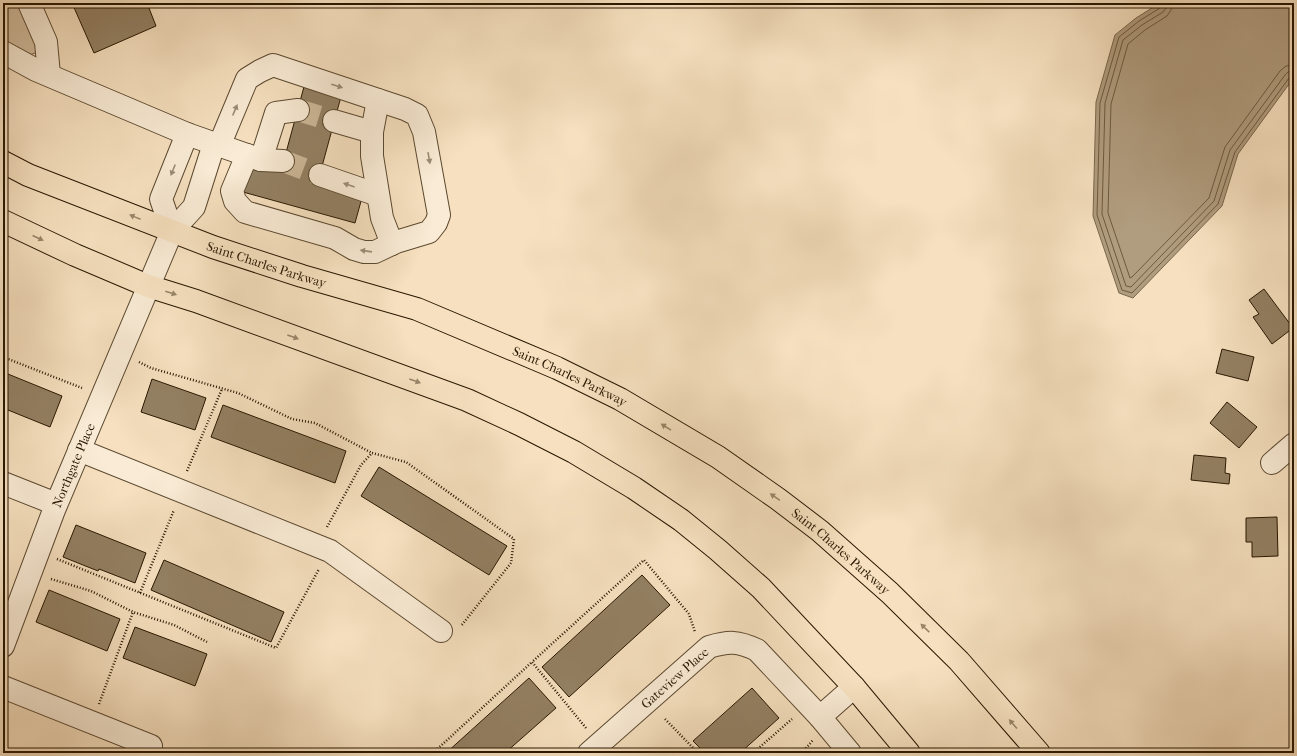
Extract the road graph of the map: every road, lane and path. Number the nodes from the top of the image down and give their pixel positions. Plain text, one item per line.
1 (29, 3) edge
2 (3, 52) edge
3 (49, 76) junction
4 (378, 100) junction
5 (298, 110) tunnel mouth
6 (334, 121) tunnel mouth
7 (372, 132) junction
8 (188, 134) junction
9 (217, 145) junction
10 (254, 158) junction
11 (3, 162) edge
12 (283, 162) tunnel mouth
13 (320, 175) tunnel mouth
14 (378, 195) junction
15 (3, 220) edge
16 (172, 231) junction
17 (392, 244) junction
18 (148, 286) junction
19 (120, 351) junction
20 (3, 357) edge
21 (81, 388) dead end
22 (222, 389) junction
23 (1294, 444) edge
24 (79, 450) junction
25 (372, 453) junction
26 (1272, 463) dead end
27 (184, 477) dead end
28 (3, 483) edge
29 (56, 504) junction
30 (175, 507) dead end
31 (325, 531) dead end
32 (52, 557) dead end
33 (319, 568) dead end
34 (45, 577) dead end
35 (140, 593) junction
36 (133, 612) junction
37 (451, 629) joint
38 (207, 642) dead end
39 (3, 646) edge
40 (702, 653) junction
41 (532, 662) junction
42 (3, 687) edge
43 (854, 687) junction
44 (665, 719) dead end
45 (792, 720) dead end
46 (92, 722) junction
47 (818, 726) junction
48 (151, 746) dead end
49 (594, 748) edge
50 (433, 753) edge
51 (698, 753) edge
52 (753, 753) edge
53 (802, 753) edge
54 (850, 753) edge
55 (909, 753) edge
56 (1039, 753) edge

1 - 3 street
2 - 3 street
3 - 8 street
4 - 7 street
9 -> 4 street, Northgate Place
4 -> 17 street, Northgate Place
5 - 10 street
6 - 7 street
7 - 14 street
8 - 9 street
8 -> 16 street
9 - 10 street
9 - 16 street, Northgate Place
10 - 12 street
17 -> 10 street, Northgate Place
16 -> 11 main road, Saint Charles Parkway
14 -> 13 street
14 - 17 street
15 -> 18 main road
16 - 18 street, Northgate Place
56 -> 16 main road, Saint Charles Parkway
18 - 19 street, Northgate Place
18 -> 43 main road
19 - 22 path
19 - 24 street, Northgate Place
20 - 21 path
22 - 25 path
22 - 27 path
23 - 26 street
24 - 29 street, Northgate Place
24 - 37 street
25 - 31 path
25 - 37 path
28 - 29 street
29 - 39 street, Northgate Place
30 - 35 path
32 - 35 path
33 - 35 path
34 - 36 path
36 - 38 path
36 - 46 path
40 - 41 path
40 - 47 street, Gateview Place
40 - 49 street, Gateview Place
41 - 49 path
41 - 50 path
42 - 46 street
43 - 47 street
43 - 55 main road
44 - 51 path
45 - 52 path
46 - 48 street
47 - 53 path
47 - 54 street, Gateview Place

